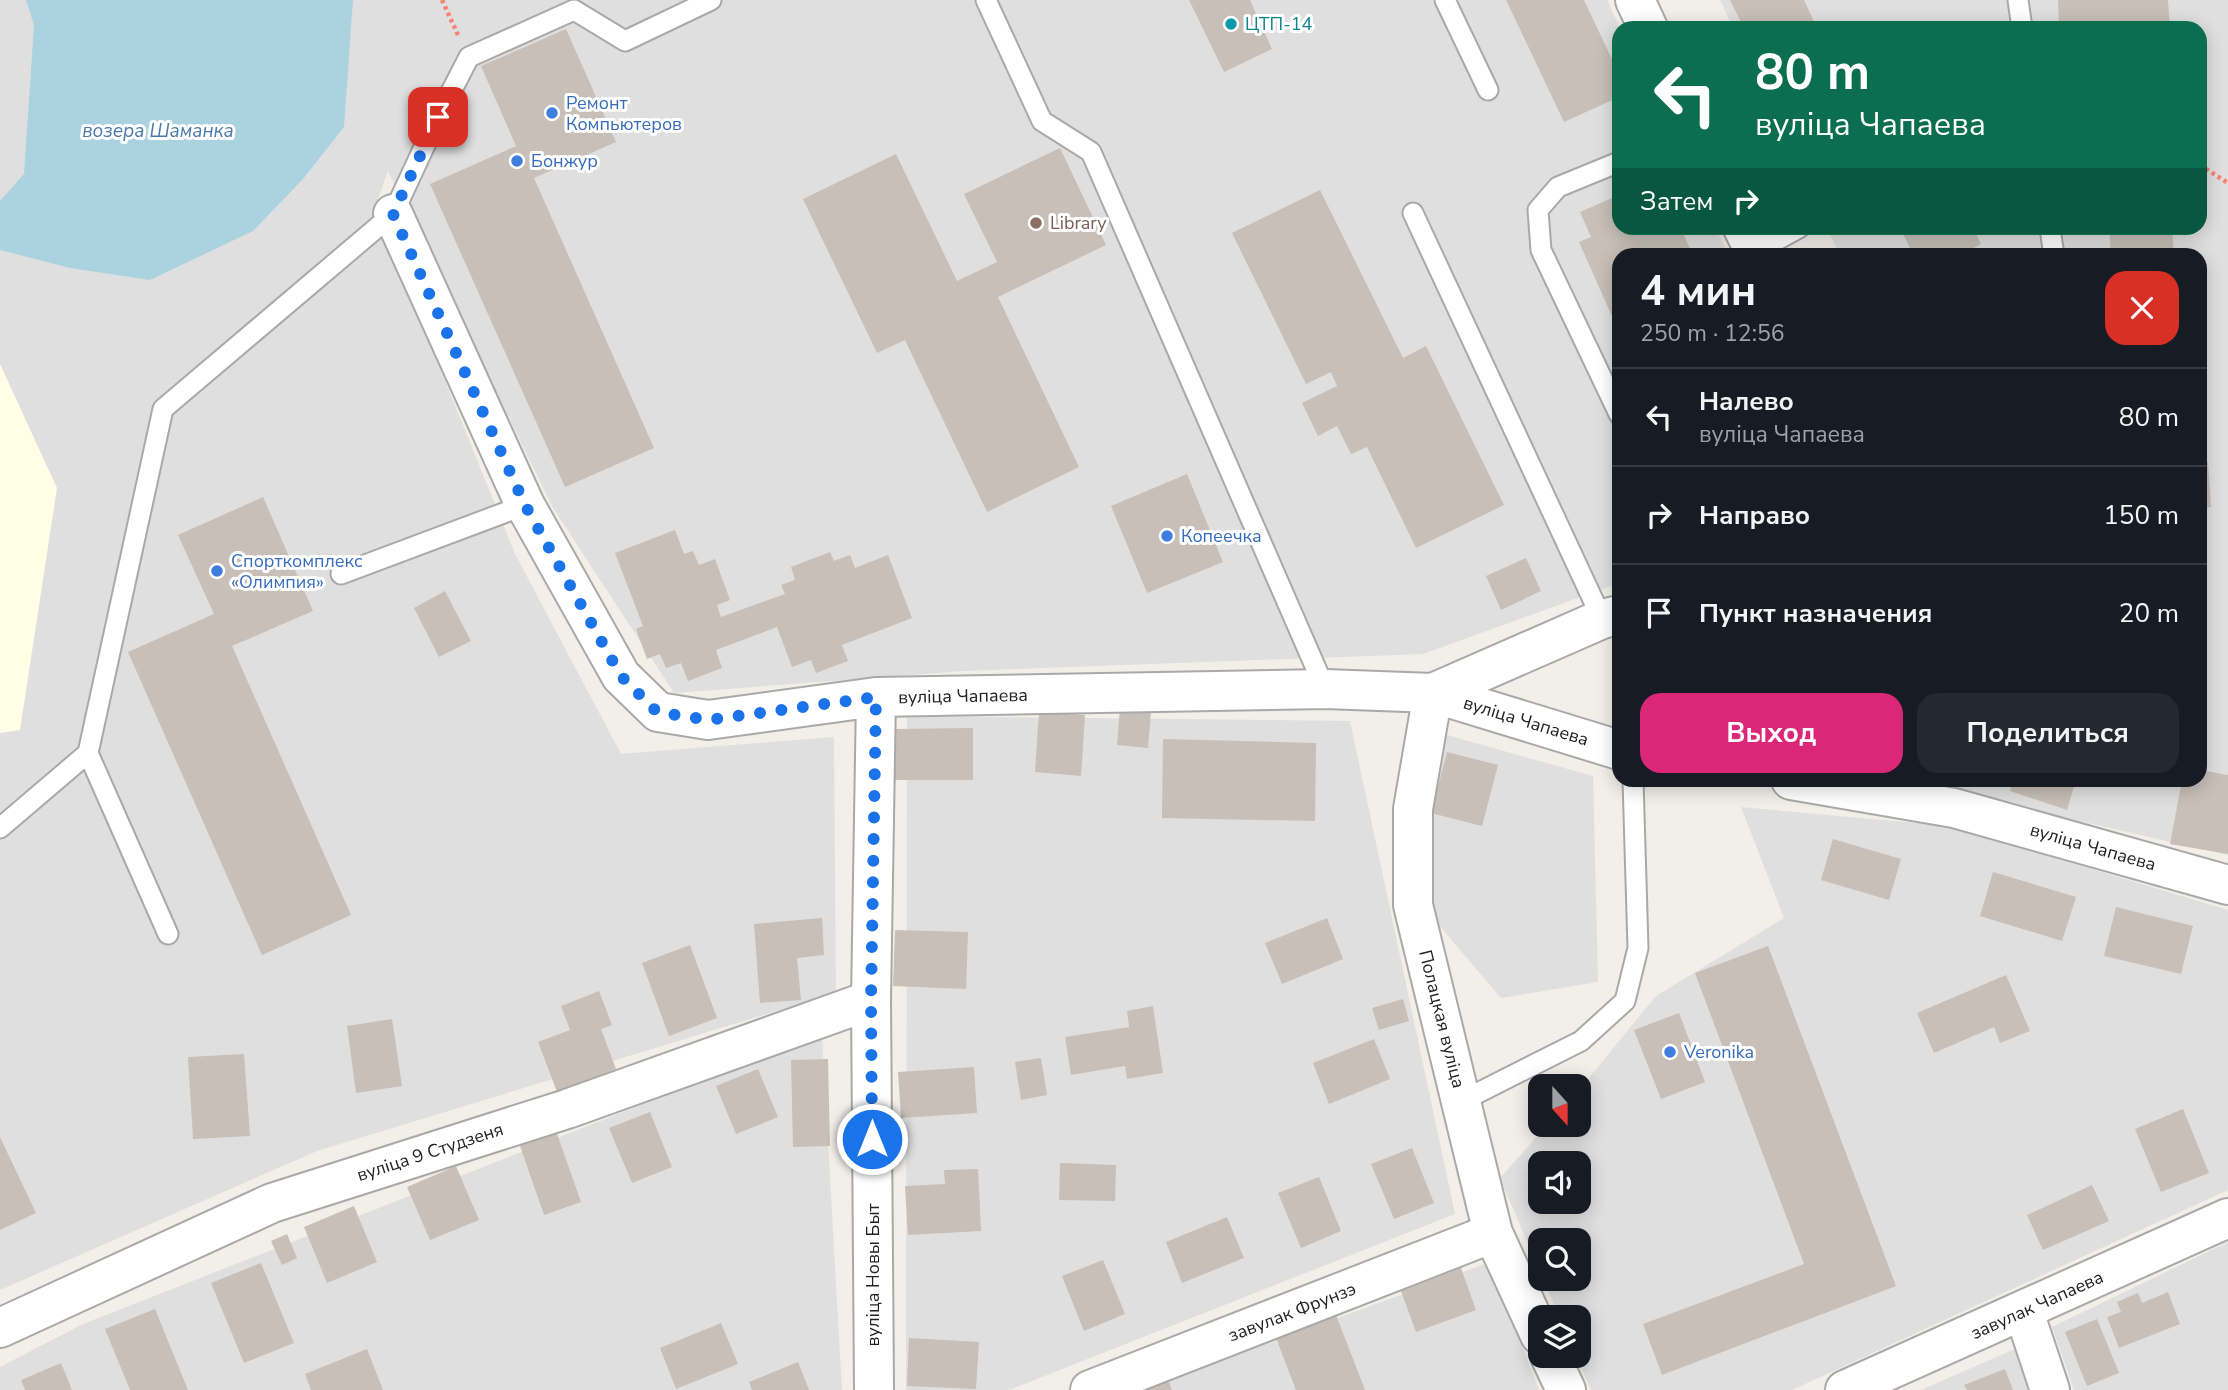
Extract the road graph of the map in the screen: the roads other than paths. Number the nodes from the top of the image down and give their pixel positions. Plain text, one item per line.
1 (711, 0) edge
2 (986, 0) edge
3 (1445, 0) edge
4 (1635, 0) edge
5 (2018, 0) edge
6 (1645, 21) edge
7 (2021, 21) edge
8 (1488, 90) dead end
9 (1612, 165) edge
10 (1413, 212) dead end
11 (393, 214) junction
12 (1780, 235) edge
13 (1752, 245) edge
14 (1612, 399) edge
15 (525, 505) junction
16 (341, 574) dead end
17 (1610, 617) edge
18 (1325, 689) junction
19 (1433, 693) junction
20 (876, 697) junction
21 (1612, 748) edge
22 (88, 753) junction
23 (1633, 787) edge
24 (1832, 787) edge
25 (0, 828) edge
26 (2228, 885) edge
27 (168, 934) dead end
28 (871, 1000) junction
29 (1462, 1101) junction
30 (2228, 1218) edge
31 (1493, 1233) junction
32 (1528, 1309) edge
33 (2024, 1312) junction
34 (0, 1328) edge
35 (1556, 1368) edge
36 (874, 1390) edge
37 (1090, 1390) edge
38 (1566, 1390) edge
39 (1845, 1390) edge
40 (2050, 1390) edge

1 - 11 lane
2 - 18 lane
3 - 8 lane
4 - 6 street
5 - 7 lane
9 - 14 lane
10 - 17 lane
11 - 15 street, вуліца Чапаева
11 - 22 lane
12 - 13 lane
15 - 16 lane
15 - 20 street, вуліца Чапаева
17 - 19 street
18 - 19 street, вуліца Чапаева
18 - 20 street, вуліца Чапаева
19 - 21 street, вуліца Чапаева
19 - 29 street, Полацкая вуліца
20 - 28 street, вуліца Новы Быт
22 - 25 lane
22 - 27 lane
23 - 29 lane
24 - 26 street, вуліца Чапаева
28 - 34 street, вуліца 9 Студзеня
28 - 36 street, вуліца Новы Быт
29 - 31 street, Полацкая вуліца
30 - 33 street, завулак Чапаева
31 - 32 street, Полацкая вуліца
31 - 37 street, завулак Фрунзэ
33 - 39 street, завулак Чапаева
33 - 40 street
35 - 38 street

